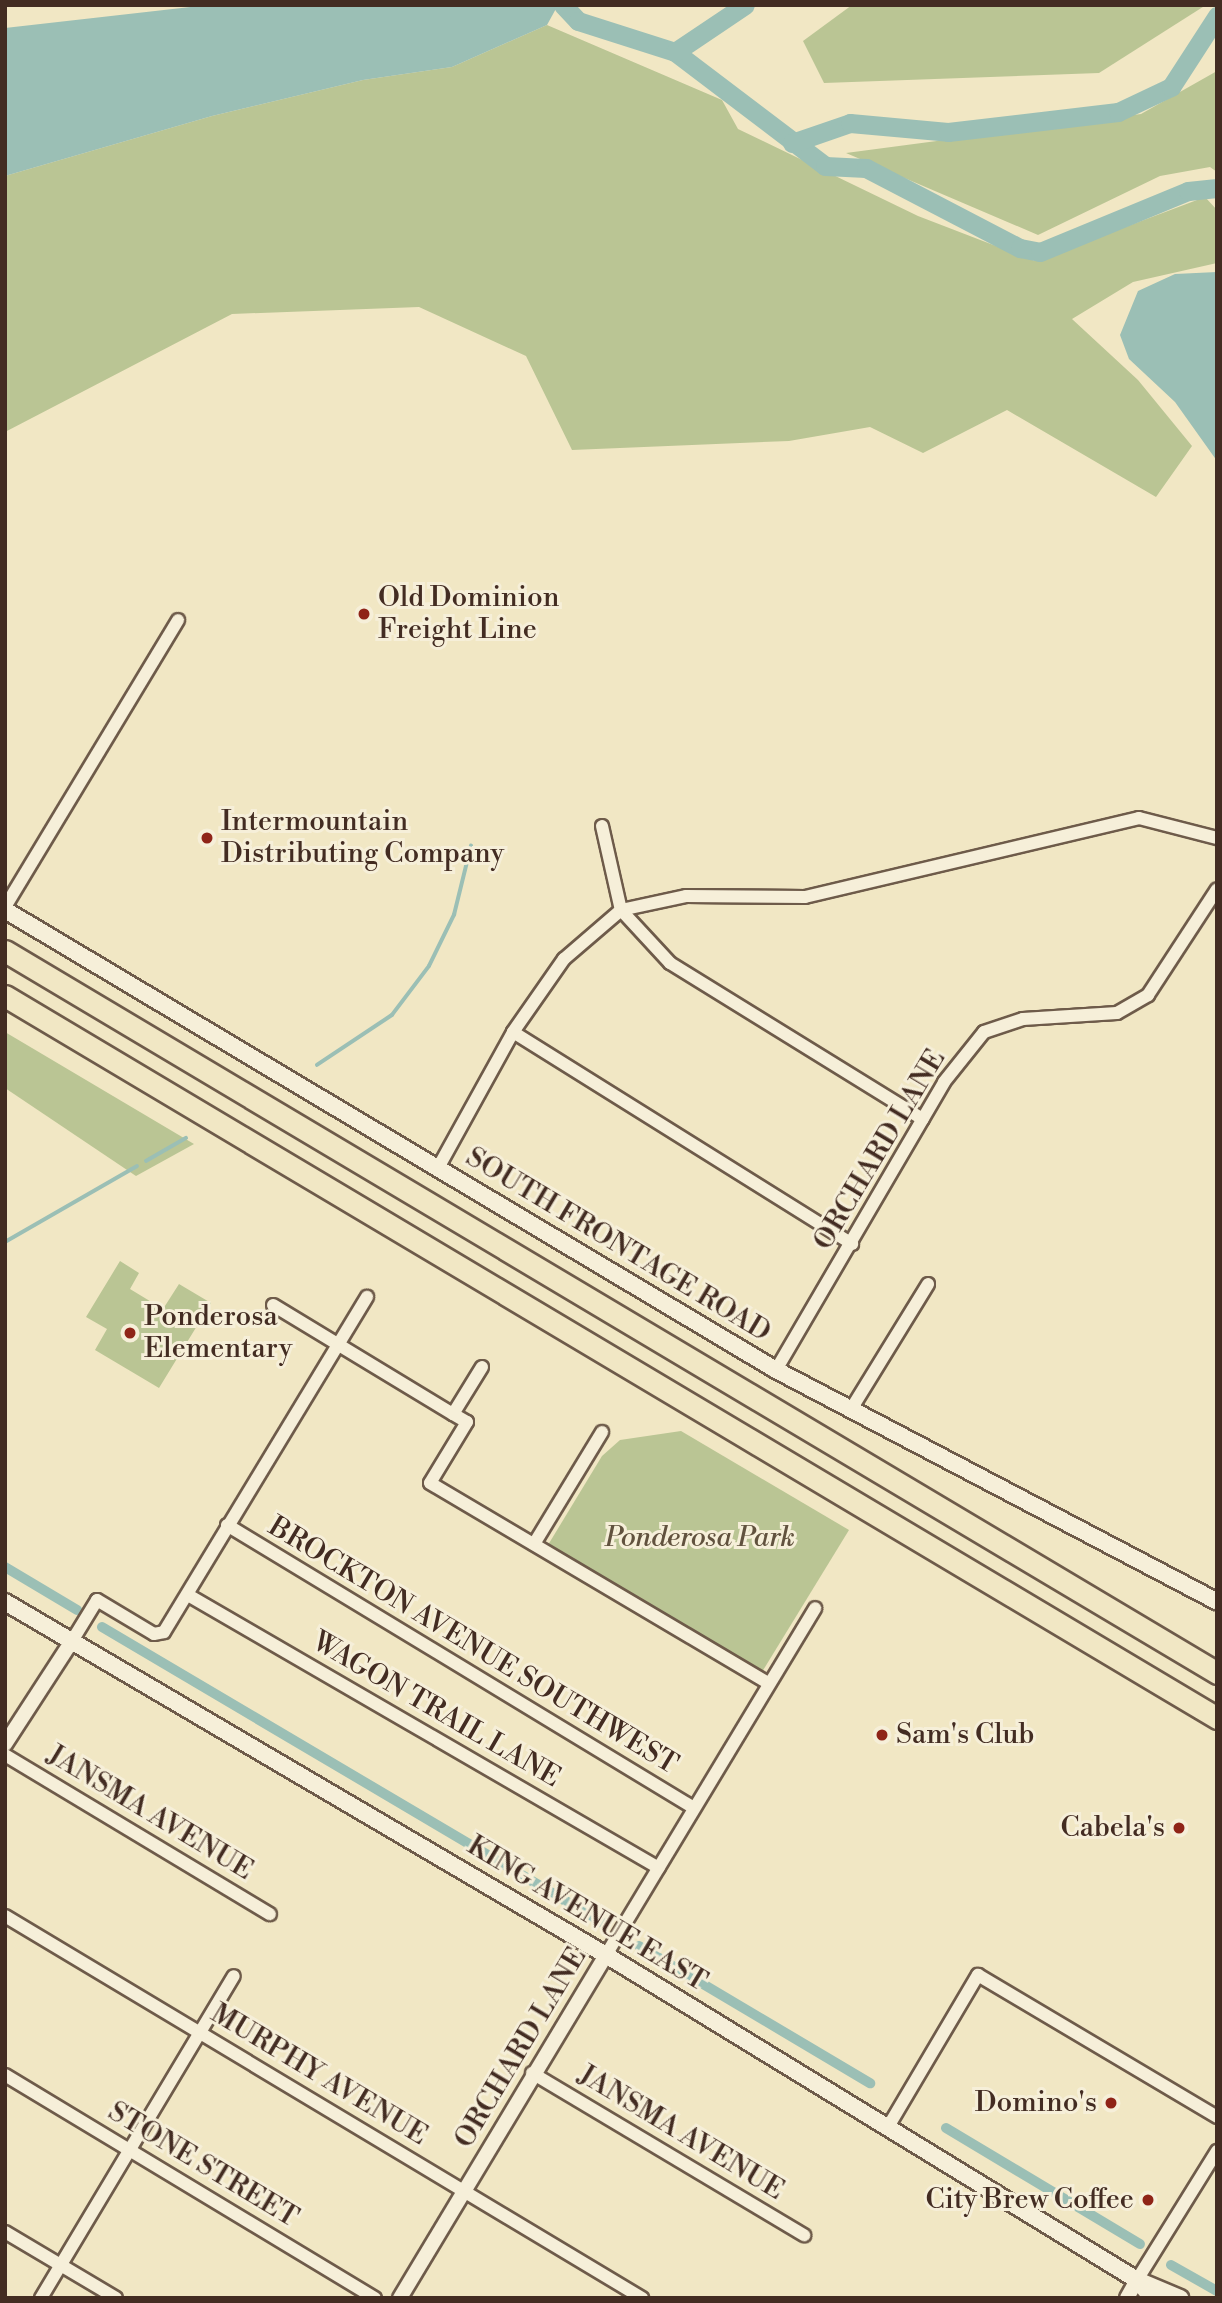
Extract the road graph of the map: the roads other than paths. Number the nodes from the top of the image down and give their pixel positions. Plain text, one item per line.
1 (178, 620) dead end
2 (601, 826) dead end
3 (1217, 838) edge
4 (1217, 889) edge
5 (5, 908) edge
6 (621, 911) junction
7 (5, 951) edge
8 (5, 996) edge
9 (513, 1032) junction
10 (923, 1119) junction
11 (438, 1168) junction
12 (852, 1244) junction
13 (928, 1284) dead end
14 (367, 1297) dead end
15 (273, 1305) dead end
16 (338, 1344) junction
17 (482, 1367) dead end
18 (776, 1370) junction
19 (850, 1411) junction
20 (453, 1413) junction
21 (602, 1432) dead end
22 (227, 1525) junction
23 (534, 1544) junction
24 (188, 1595) junction
25 (5, 1602) edge
26 (1217, 1602) edge
27 (815, 1608) dead end
28 (72, 1641) junction
29 (1217, 1673) edge
30 (768, 1683) junction
31 (1217, 1718) edge
32 (5, 1744) edge
33 (5, 1755) edge
34 (694, 1808) junction
35 (659, 1868) junction
36 (270, 1914) dead end
37 (5, 1916) edge
38 (606, 1955) junction
39 (234, 1976) dead end
40 (201, 2031) junction
41 (533, 2073) junction
42 (5, 2075) edge
43 (1217, 2117) edge
44 (888, 2127) junction
45 (130, 2149) junction
46 (1217, 2151) edge
47 (463, 2192) junction
48 (5, 2232) edge
49 (804, 2235) dead end
50 (61, 2265) junction
51 (1137, 2280) junction
52 (41, 2298) edge
53 (116, 2298) edge
54 (375, 2298) edge
55 (400, 2298) edge
56 (642, 2298) edge
57 (1127, 2298) edge
58 (1152, 2298) edge
59 (1180, 2298) edge

1 - 5 street
2 - 6 street
3 - 6 street
4 - 10 street, ORCHARD LANE
5 - 11 main road, SOUTH FRONTAGE ROAD
6 - 9 street
6 - 10 street
7 - 29 highway
8 - 31 highway
9 - 11 street
9 - 12 street
10 - 12 street, ORCHARD LANE
11 - 18 main road, SOUTH FRONTAGE ROAD
12 - 18 street, ORCHARD LANE
13 - 19 street
14 - 16 street
15 - 16 street
16 - 20 street
16 - 22 street
17 - 20 street
18 - 19 main road, SOUTH FRONTAGE ROAD
19 - 26 main road, SOUTH FRONTAGE ROAD
20 - 23 street
21 - 23 street
22 - 24 street
22 - 34 street, BROCKTON AVENUE SOUTHWEST
23 - 30 street
24 - 28 street
24 - 35 street, WAGON TRAIL LANE
25 - 28 main road, KING AVENUE EAST
27 - 30 street, ORCHARD LANE
28 - 32 street
28 - 38 main road, KING AVENUE EAST
30 - 34 street, ORCHARD LANE
33 - 36 street, JANSMA AVENUE
34 - 35 street, ORCHARD LANE
35 - 38 street, ORCHARD LANE
37 - 40 street, MURPHY AVENUE
38 - 41 street, ORCHARD LANE
38 - 44 main road, KING AVENUE EAST
39 - 40 street
40 - 45 street
40 - 47 street, MURPHY AVENUE
41 - 47 street, ORCHARD LANE
41 - 49 street, JANSMA AVENUE
42 - 45 street, STONE STREET
43 - 44 street
44 - 51 main road, KING AVENUE EAST
45 - 50 street
45 - 54 street, STONE STREET
46 - 51 street
47 - 55 street, ORCHARD LANE
47 - 56 street, MURPHY AVENUE
48 - 50 street
50 - 52 street
50 - 53 street
51 - 57 street
51 - 58 main road, KING AVENUE EAST
51 - 59 main road, KING AVENUE EAST

